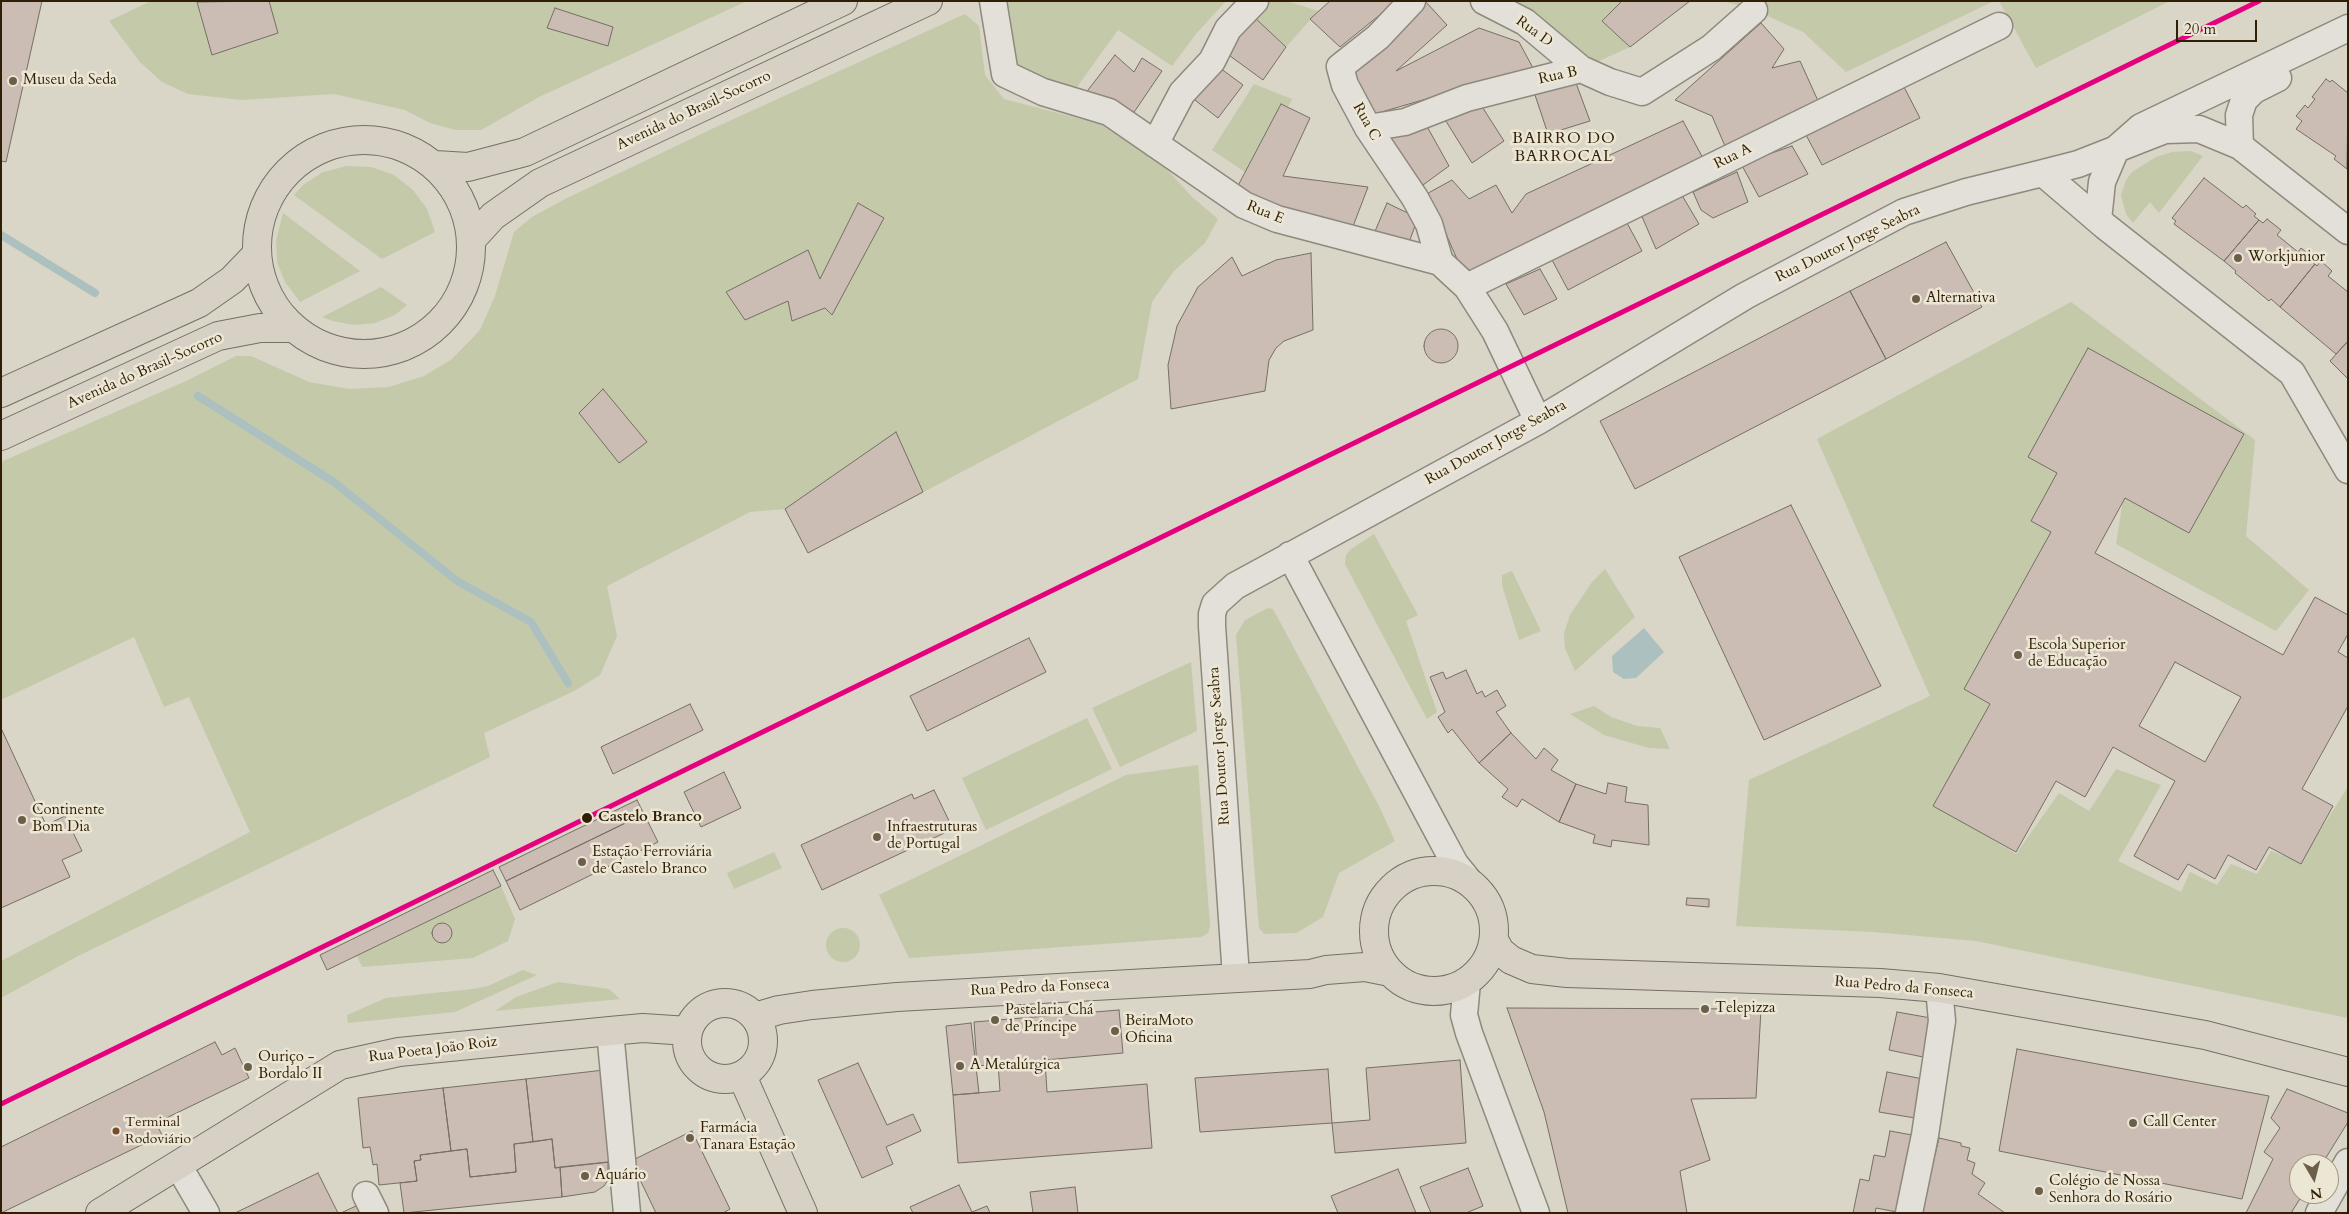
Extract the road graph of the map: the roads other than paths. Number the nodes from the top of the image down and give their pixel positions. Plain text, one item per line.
1 (843, 1) edge
2 (928, 1) edge
3 (994, 1) edge
4 (1255, 1) edge
5 (1412, 1) edge
6 (1484, 1) edge
7 (1754, 10) dead end
8 (1999, 26) dead end
9 (2346, 29) edge
10 (1581, 69) junction
11 (1368, 128) junction
12 (1155, 144) junction
13 (2240, 146) junction
14 (2116, 149) junction
15 (435, 165) junction
16 (2043, 173) junction
17 (2098, 220) junction
18 (2348, 231) edge
19 (472, 239) junction
20 (257, 254) junction
21 (1440, 262) junction
22 (1467, 287) junction
23 (294, 328) junction
24 (1, 393) edge
25 (1538, 421) junction
26 (1, 436) edge
27 (2348, 470) edge
28 (1290, 555) junction
29 (1468, 880) junction
30 (1375, 918) junction
31 (1494, 940) junction
32 (1326, 970) junction
33 (1390, 972) junction
34 (1236, 977) junction
35 (1467, 982) junction
36 (1939, 988) junction
37 (755, 1017) junction
38 (610, 1031) junction
39 (688, 1031) junction
40 (2348, 1072) edge
41 (742, 1076) junction
42 (2348, 1162) edge
43 (178, 1165) junction
44 (1535, 1212) edge
45 (100, 1213) edge
46 (206, 1213) edge
47 (627, 1213) edge
48 (803, 1213) edge
49 (1909, 1213) edge
50 (2319, 1213) edge

1 - 15 main road
2 - 19 main road, Avenida do Brasil-Socorro
3 - 12 street, Rua E
4 - 12 street
5 - 11 street, Rua C
6 - 10 street, Rua D
7 - 10 street, Rua B
8 - 22 street, Rua A
9 - 13 street
9 - 14 street
10 - 11 street, Rua B
11 - 21 street, Rua C
12 - 21 street, Rua E
13 - 14 street, Rua Doutor Jorge Seabra
13 - 18 street, Rua Doutor Jorge Seabra
14 - 16 street, Rua Doutor Jorge Seabra
14 - 17 street
15 - 19 main road
15 - 20 main road
16 - 17 street
16 - 25 street, Rua Doutor Jorge Seabra
17 - 27 street
19 - 23 main road
20 - 23 main road
20 - 24 main road
21 - 22 street, Rua E
22 - 25 street, Rua E
23 - 26 main road, Avenida do Brasil-Socorro
25 - 28 street, Rua Doutor Jorge Seabra
28 - 29 street
28 - 34 street, Rua Doutor Jorge Seabra
29 - 30 main road
29 - 31 main road
30 - 32 main road, Rua Pedro da Fonseca
30 - 33 main road
31 - 35 main road
31 - 36 main road, Rua Pedro da Fonseca
32 - 33 main road, Rua Pedro da Fonseca
32 - 34 main road, Rua Pedro da Fonseca
33 - 35 main road
34 - 37 main road, Rua Pedro da Fonseca
35 - 44 street
36 - 40 main road, Rua Pedro da Fonseca
36 - 49 street
37 - 39 main road
37 - 41 main road
38 - 39 main road, Rua Poeta João Roiz
38 - 43 main road, Rua Poeta João Roiz
38 - 47 street
39 - 41 main road
41 - 48 main road
42 - 50 street
43 - 45 main road, Rua Poeta João Roiz
43 - 46 street

